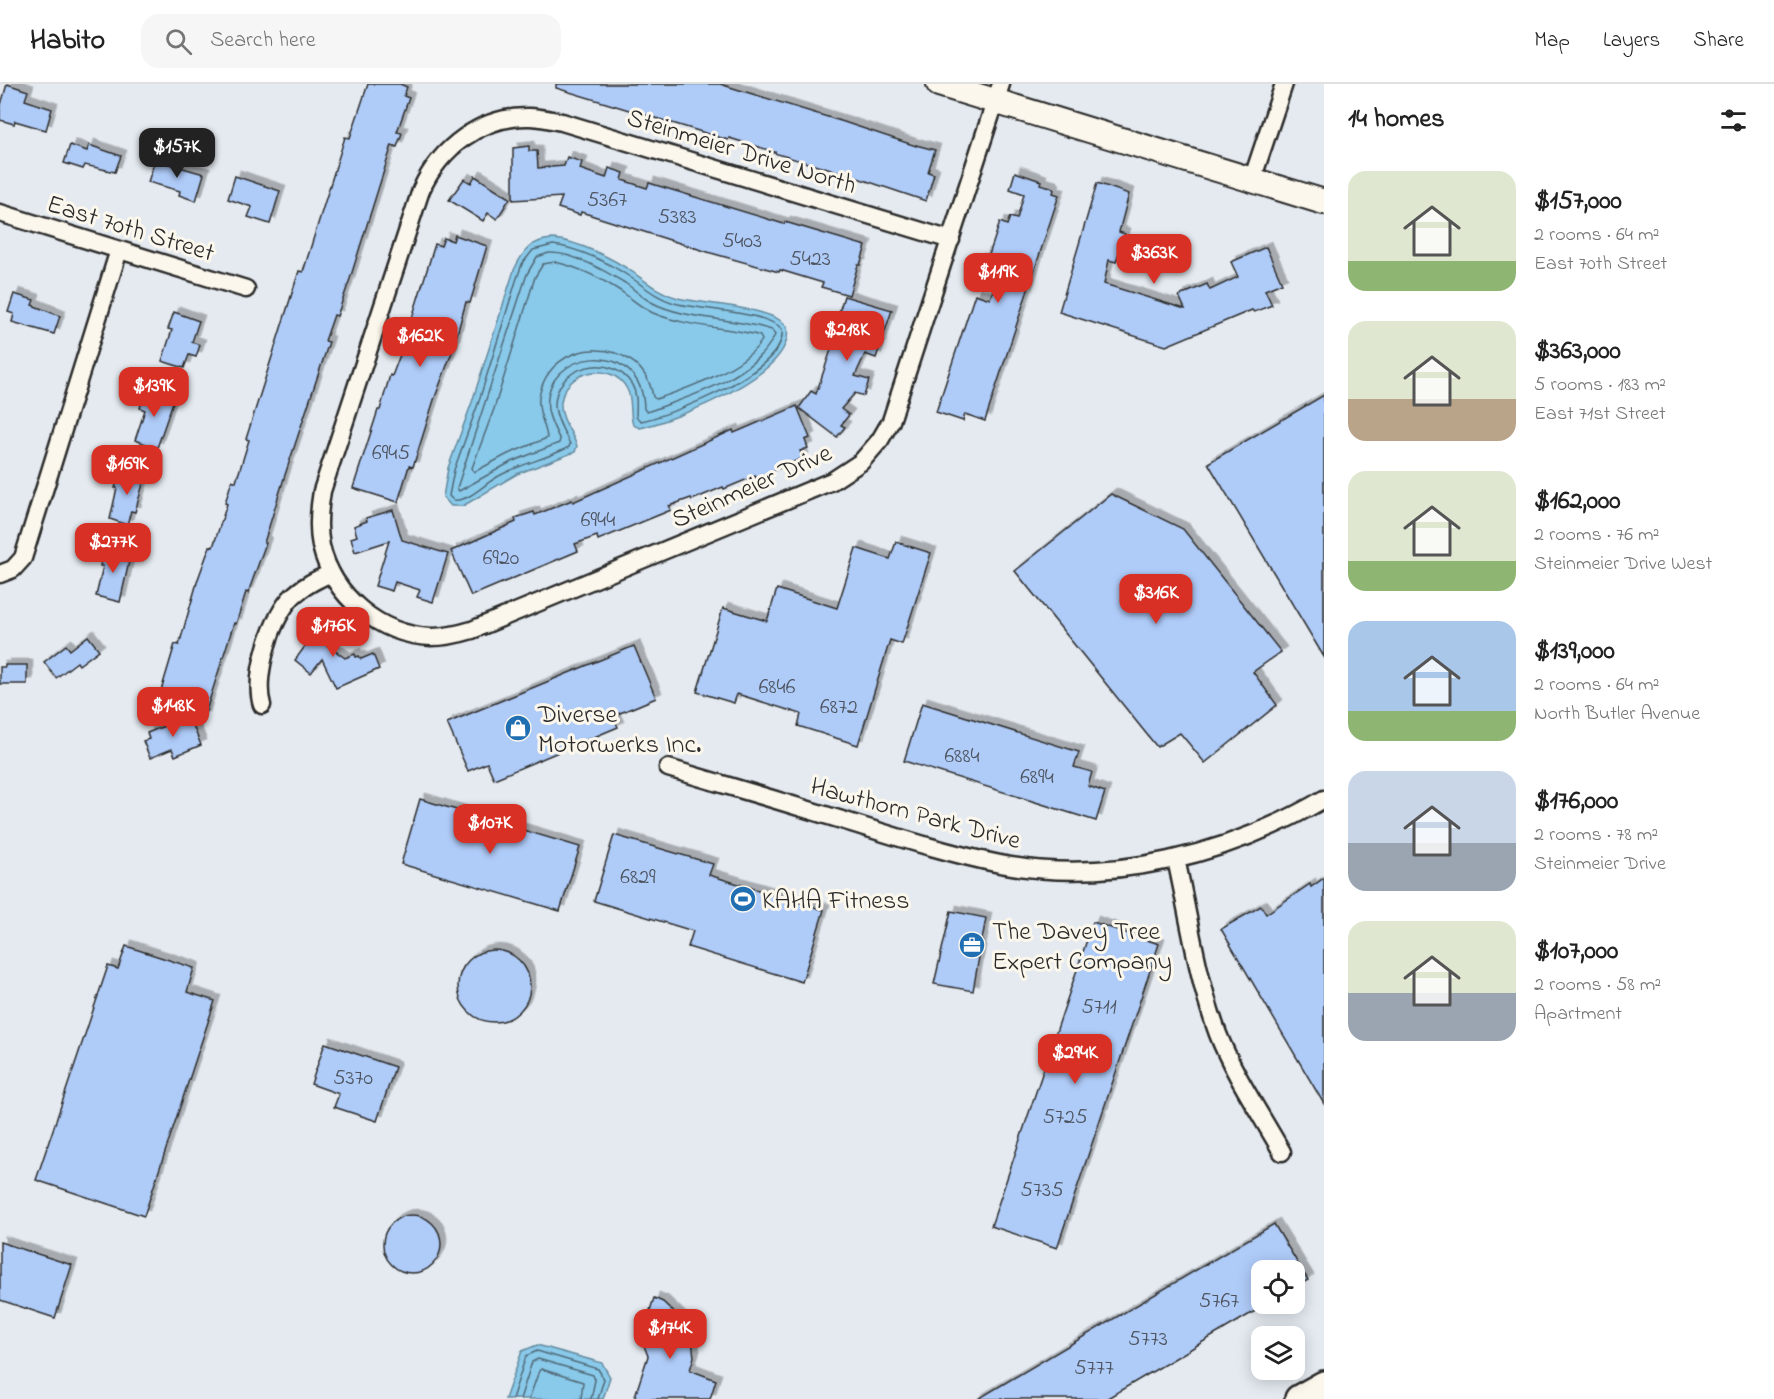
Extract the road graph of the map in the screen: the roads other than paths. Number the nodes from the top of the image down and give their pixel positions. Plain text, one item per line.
1 (939, 84) edge
2 (1284, 84) edge
3 (998, 93) edge
4 (1252, 180) junction
5 (1324, 202) edge
6 (0, 213) edge
7 (951, 240) junction
8 (119, 250) junction
9 (246, 289) dead end
10 (5, 573) edge
11 (331, 573) junction
12 (262, 705) dead end
13 (668, 768) dead end
14 (1324, 799) edge
15 (1176, 859) junction
16 (1282, 1152) dead end
17 (1324, 1385) edge
18 (1299, 1399) edge

1 - 3 main road
2 - 4 street
3 - 4 main road
3 - 7 street, Steinmeier Drive
4 - 5 main road
6 - 8 street, East 70th Street
7 - 11 street, Steinmeier Drive
7 - 11 street, Steinmeier Drive North
8 - 9 street, East 70th Street
8 - 10 street
11 - 12 street
13 - 15 street, Hawthorn Park Drive
14 - 15 street, Hawthorn Park Drive
15 - 16 street
17 - 18 main road

